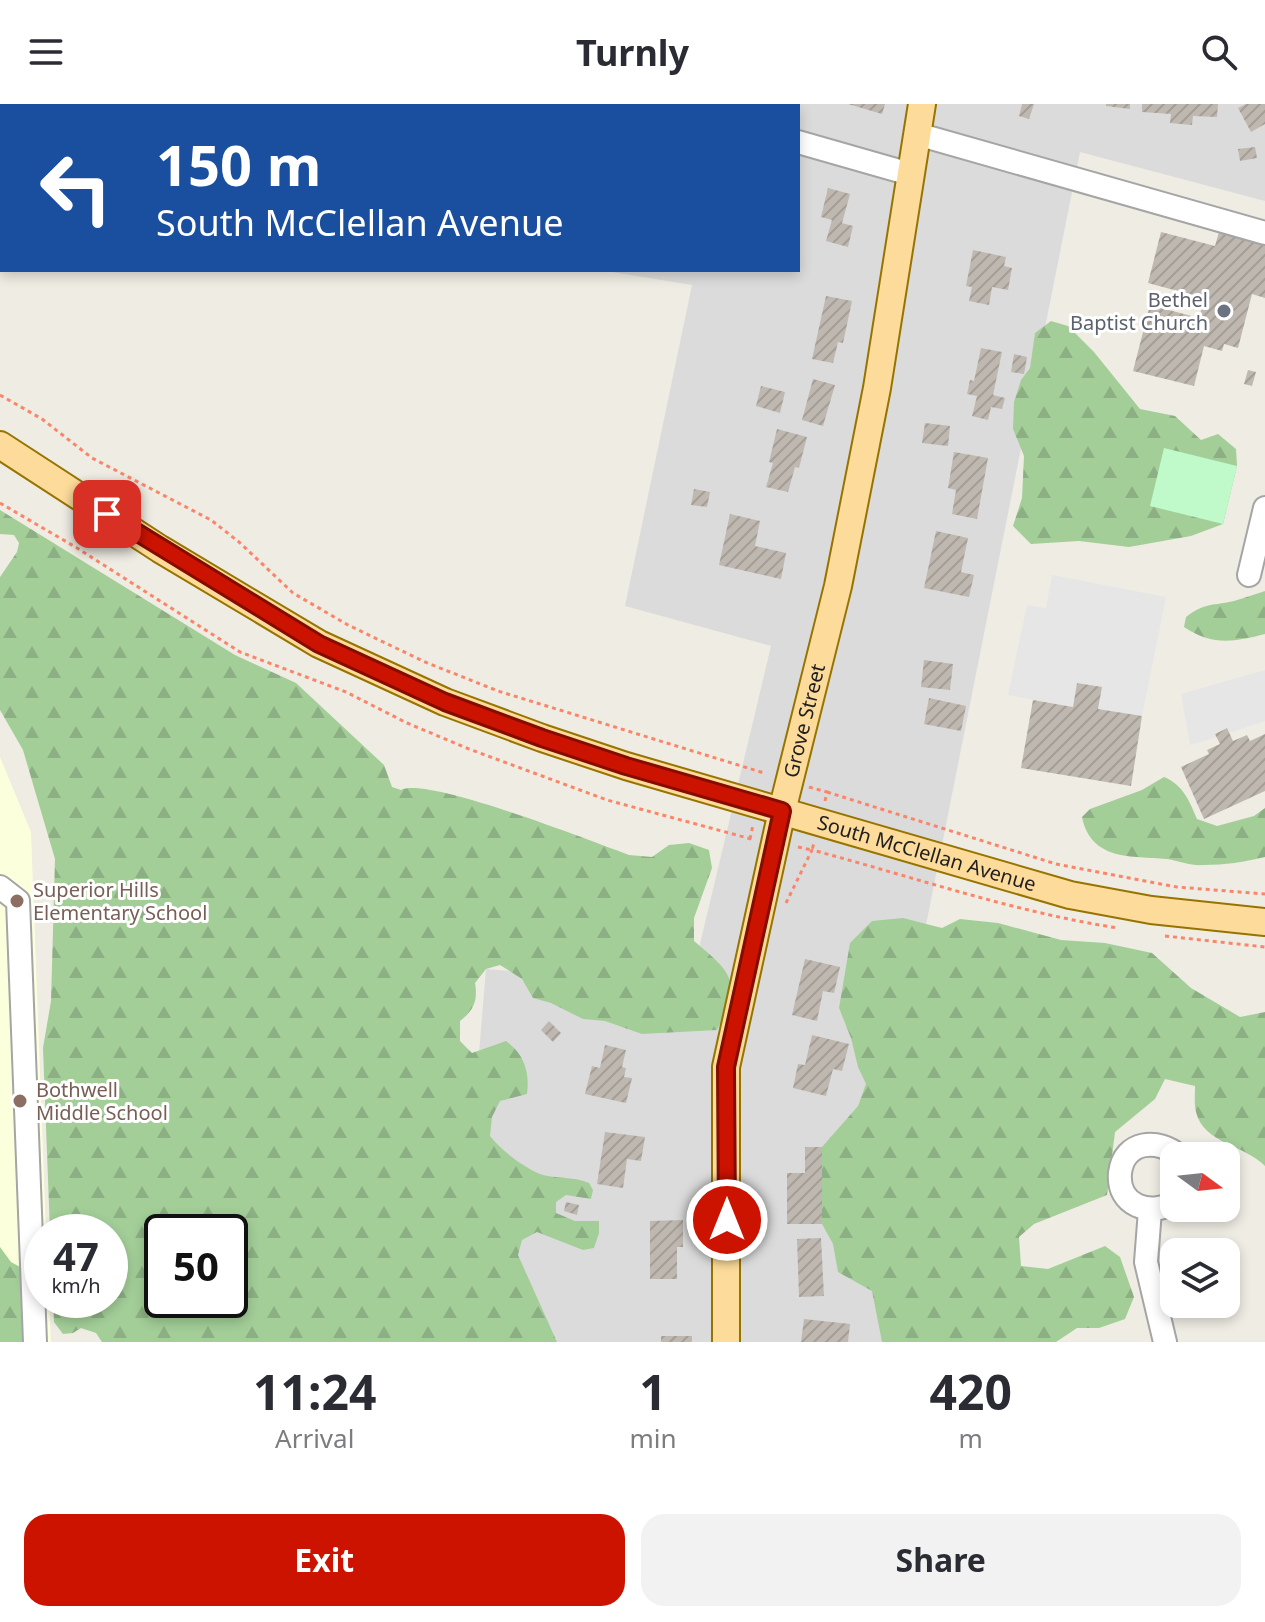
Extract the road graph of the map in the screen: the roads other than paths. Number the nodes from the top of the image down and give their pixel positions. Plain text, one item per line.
1 (922, 104) edge
2 (917, 134) junction
3 (800, 143) edge
4 (910, 174) junction
5 (1265, 233) edge
6 (0, 445) edge
7 (1265, 508) edge
8 (1248, 575) edge
9 (782, 811) junction
10 (0, 887) edge
11 (1265, 922) edge
12 (1160, 1145) edge
13 (1160, 1209) edge
14 (1150, 1210) junction
15 (35, 1342) edge
16 (726, 1342) edge
17 (1165, 1342) edge

1 - 2 main road, Grove Street
2 - 4 main road, Grove Street
2 - 5 street
3 - 4 street
4 - 9 main road, Grove Street
6 - 9 main road, South McClellan Avenue
7 - 8 street
9 - 11 main road, South McClellan Avenue
9 - 16 main road, Grove Street
10 - 15 street
12 - 14 street
13 - 14 street
14 - 17 street

